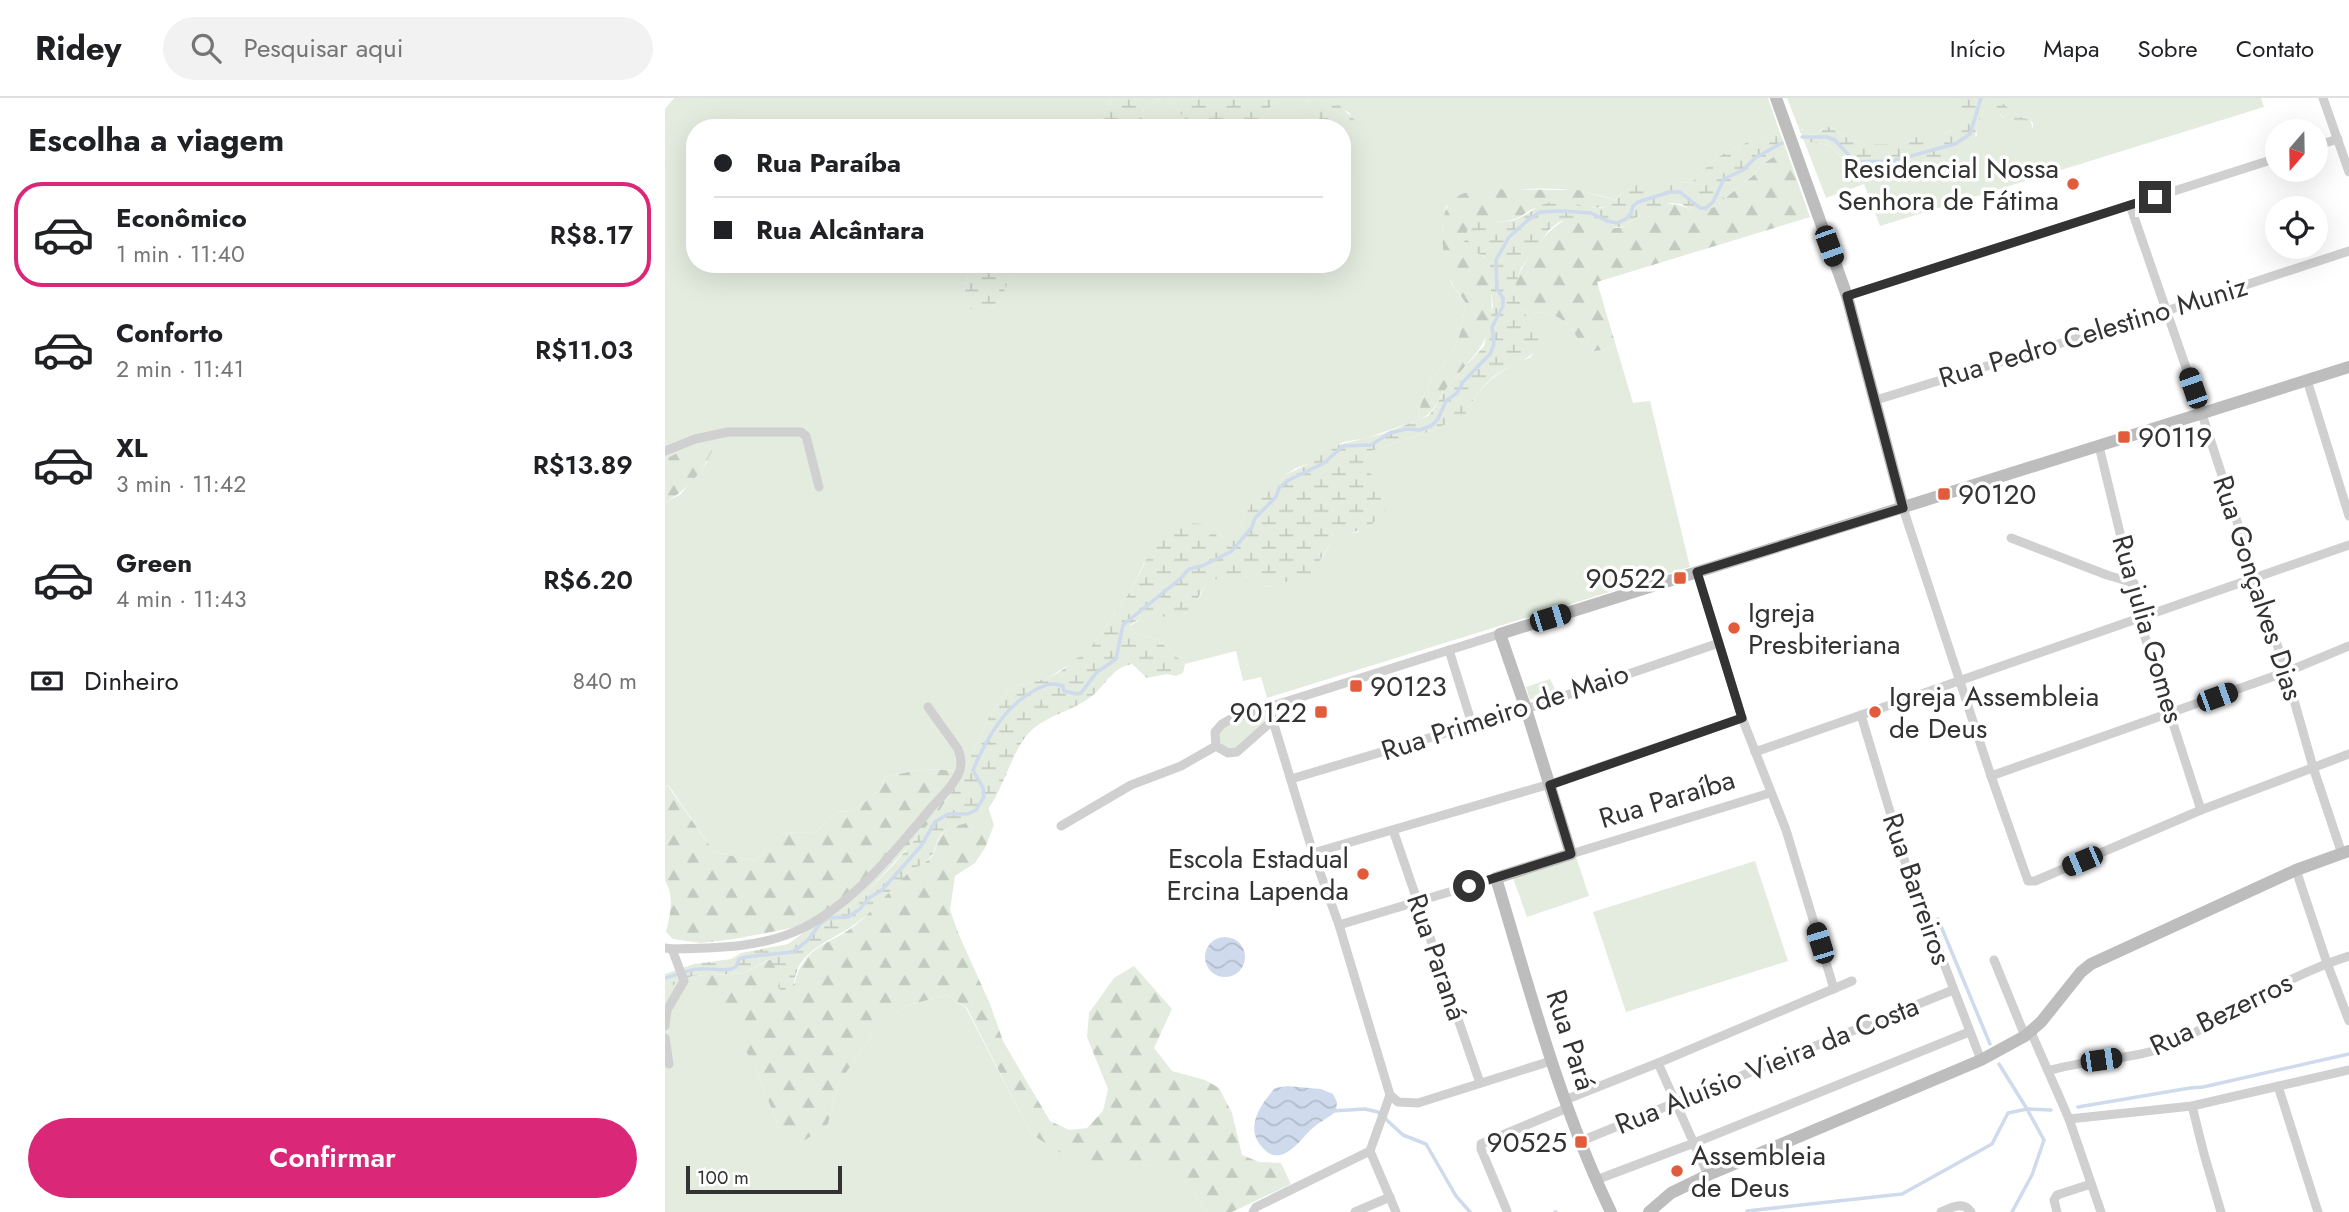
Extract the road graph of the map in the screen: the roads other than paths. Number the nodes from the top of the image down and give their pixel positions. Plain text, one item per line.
1 (1776, 98) edge
2 (2323, 98) edge
3 (2338, 139) junction
4 (2328, 142) edge
5 (2265, 162) edge
6 (2349, 172) edge
7 (2130, 205) junction
8 (2349, 251) edge
9 (1847, 296) junction
10 (2165, 311) junction
11 (2349, 367) edge
12 (2307, 380) junction
13 (1876, 400) junction
14 (2202, 414) junction
15 (2099, 446) junction
16 (665, 451) edge
17 (818, 487) dead end
18 (1903, 508) junction
19 (2349, 516) edge
20 (2011, 538) dead end
21 (2349, 545) edge
22 (1697, 572) junction
23 (2255, 576) junction
24 (2134, 583) junction
25 (2141, 616) junction
26 (1500, 634) junction
27 (1719, 643) junction
28 (2349, 646) edge
29 (1450, 650) junction
30 (2286, 672) junction
31 (1961, 679) junction
32 (927, 708) dead end
33 (1269, 708) junction
34 (1526, 709) junction
35 (2171, 713) junction
36 (1861, 715) junction
37 (1742, 718) junction
38 (1273, 720) junction
39 (1472, 724) junction
40 (1216, 746) junction
41 (1755, 752) junction
42 (2349, 754) edge
43 (2313, 767) junction
44 (1991, 776) junction
45 (1291, 779) junction
46 (1550, 785) junction
47 (1770, 793) junction
48 (2201, 810) junction
49 (1062, 826) dead end
50 (1393, 830) junction
51 (1313, 853) junction
52 (2345, 853) edge
53 (1571, 854) junction
54 (2295, 870) junction
55 (1496, 878) junction
56 (1417, 900) junction
57 (1339, 925) junction
58 (668, 948) edge
59 (2349, 956) edge
60 (1994, 960) dead end
61 (2327, 963) junction
62 (1852, 981) dead end
63 (1834, 989) junction
64 (1953, 990) junction
65 (2349, 1021) edge
66 (665, 1026) edge
67 (1969, 1032) junction
68 (2028, 1034) junction
69 (665, 1038) edge
70 (1981, 1060) junction
71 (1551, 1061) junction
72 (1658, 1063) junction
73 (669, 1064) dead end
74 (2349, 1070) edge
75 (2048, 1071) junction
76 (1480, 1083) junction
77 (2278, 1086) junction
78 (1389, 1095) junction
79 (1675, 1103) junction
80 (1566, 1104) junction
81 (2192, 1106) junction
82 (2069, 1119) junction
83 (1581, 1141) junction
84 (1695, 1143) junction
85 (1370, 1151) junction
86 (1708, 1175) junction
87 (1596, 1180) junction
88 (2091, 1184) junction
89 (1390, 1197) junction
90 (1507, 1211) edge
91 (1253, 1212) edge
92 (1355, 1212) edge
93 (1396, 1212) edge
94 (1611, 1212) edge
95 (1649, 1212) edge
96 (1941, 1212) edge
97 (1971, 1212) edge
98 (2057, 1212) edge
99 (2101, 1212) edge
100 (2221, 1212) edge
101 (2318, 1212) edge

1 - 9 main road
2 - 3 street
3 - 4 street
3 - 6 street
5 - 7 street
7 - 9 street
7 - 10 street, Rua Gonçalves Dias
8 - 10 street, Rua Pedro Celestino Muniz
9 - 13 main road
10 - 13 street, Rua Pedro Celestino Muniz
10 - 14 street, Rua Gonçalves Dias
11 - 12 main road
12 - 14 main road
12 - 19 street
13 - 18 main road
14 - 15 main road
14 - 23 street, Rua Gonçalves Dias
15 - 18 main road
15 - 24 street, Rua julia Gomes
16 - 17 street
18 - 22 main road
18 - 31 street
20 - 24 street
21 - 23 street
22 - 26 main road
22 - 27 street
23 - 25 street
23 - 30 street, Rua Gonçalves Dias
24 - 25 street, Rua julia Gomes
25 - 31 street
25 - 35 street, Rua julia Gomes
26 - 29 street
26 - 34 main road
27 - 34 street, Rua Primeiro de Maio
27 - 37 street
28 - 30 street
29 - 33 street
29 - 39 street
30 - 35 street
30 - 43 street, Rua Gonçalves Dias
31 - 36 street
31 - 44 street
32 - 58 street
33 - 38 street
33 - 40 street
34 - 39 street, Rua Primeiro de Maio
34 - 46 main road
35 - 44 street
35 - 48 street, Rua julia Gomes
36 - 41 street
36 - 64 street, Rua Barreiros
37 - 41 street
37 - 46 street
38 - 40 street
38 - 45 street
39 - 45 street, Rua Primeiro de Maio
40 - 49 street
41 - 47 street
42 - 43 street
43 - 48 street
43 - 52 street, Rua Gonçalves Dias
44 - 48 street
45 - 51 street
46 - 50 street
46 - 53 main road
47 - 53 street, Rua Paraíba
47 - 63 street
50 - 51 street
50 - 56 street, Rua Paraná
51 - 57 street
52 - 54 main road
53 - 55 main road, Rua Paraíba
54 - 61 street
54 - 68 main road
55 - 56 street, Rua Paraíba
55 - 71 main road, Rua Pará
56 - 57 street, Rua Paraíba
56 - 76 street, Rua Paraná
57 - 78 street
58 - 66 street
59 - 61 street, Rua Bezerros
60 - 68 street
61 - 65 street
61 - 75 street, Rua Bezerros
62 - 63 street
63 - 72 street
64 - 67 street, Rua Barreiros
64 - 79 street, Rua Aluísio Vieira da Costa
67 - 70 street, Rua Barreiros
67 - 84 street
68 - 70 main road
68 - 75 street
69 - 73 street
70 - 86 main road
71 - 76 street
71 - 80 main road, Rua Pará
72 - 79 street
72 - 80 street
74 - 77 street
75 - 82 street
76 - 78 street
77 - 81 street
77 - 101 street
78 - 85 street
79 - 83 street, Rua Aluísio Vieira da Costa
79 - 84 street
80 - 83 main road, Rua Pará
80 - 90 street
81 - 82 street
81 - 100 street
82 - 88 street
83 - 87 main road, Rua Pará
84 - 86 street
84 - 87 street
85 - 89 street
85 - 91 street
86 - 95 main road
87 - 94 main road, Rua Pará
88 - 98 street
88 - 99 street
89 - 92 street
89 - 93 street
96 - 97 street

